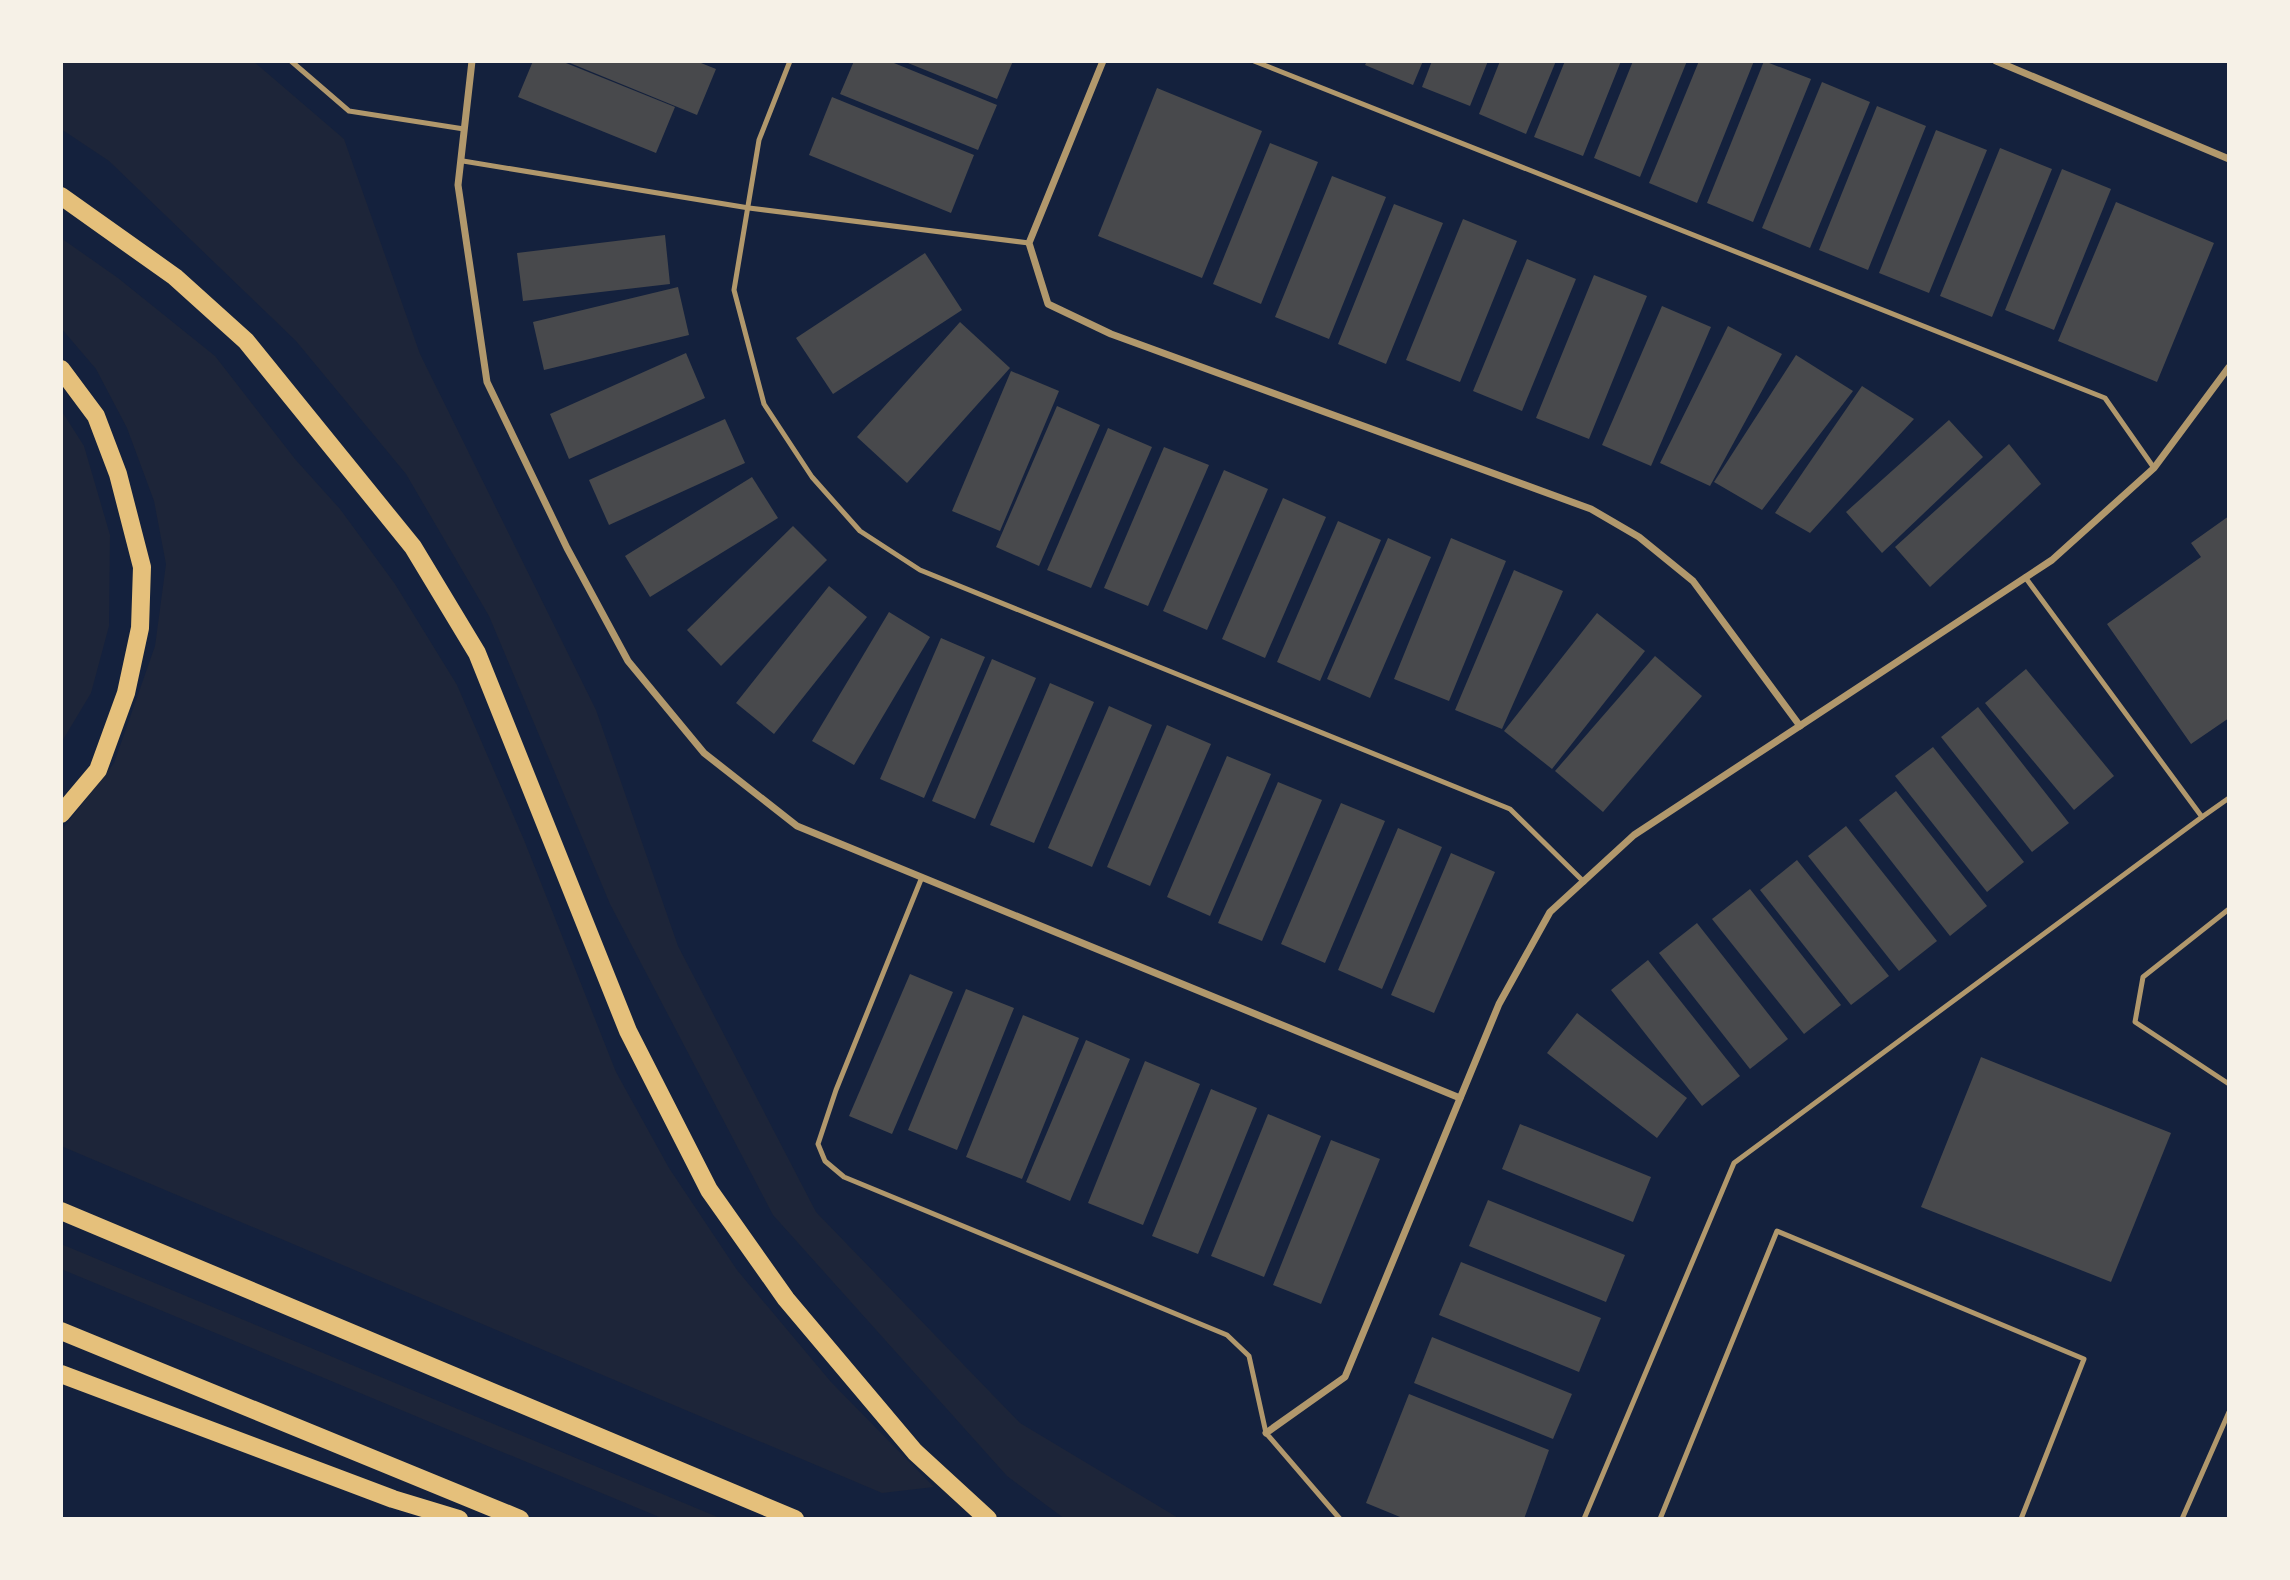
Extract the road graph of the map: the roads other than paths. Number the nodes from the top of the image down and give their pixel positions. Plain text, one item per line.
1 (291, 61) edge
2 (472, 61) edge
3 (790, 61) edge
4 (1103, 61) edge
5 (1254, 61) edge
6 (1996, 61) edge
7 (464, 129) junction
8 (2229, 159) edge
9 (463, 161) junction
10 (61, 196) edge
11 (749, 208) junction
12 (1029, 243) junction
13 (2229, 367) edge
14 (61, 369) edge
15 (2154, 468) junction
16 (2025, 578) junction
17 (1800, 726) junction
18 (2229, 798) edge
19 (61, 814) edge
20 (2202, 817) junction
21 (922, 877) junction
22 (1584, 881) junction
23 (2229, 909) edge
24 (2229, 1084) edge
25 (1460, 1098) junction
26 (61, 1212) edge
27 (61, 1331) edge
28 (61, 1374) edge
29 (2229, 1412) edge
30 (1265, 1433) junction
31 (458, 1519) edge
32 (520, 1519) edge
33 (795, 1519) edge
34 (988, 1519) edge
35 (1339, 1519) edge
36 (1584, 1519) edge
37 (1660, 1519) edge
38 (2021, 1519) edge
39 (2182, 1519) edge

1 - 7 lane
2 - 7 street
3 - 11 lane
4 - 12 street
5 - 15 lane
6 - 8 street
7 - 9 street
9 - 11 lane
9 - 21 street
10 - 34 main road
11 - 12 lane
11 - 22 lane
12 - 17 street
13 - 15 street
14 - 19 main road
15 - 16 street
16 - 17 street
16 - 20 lane
17 - 22 street
18 - 20 lane
20 - 36 lane
21 - 25 street
21 - 30 lane
22 - 25 street
23 - 24 lane
25 - 30 street
26 - 33 main road
27 - 32 main road
28 - 31 main road
29 - 39 lane
30 - 35 lane
37 - 38 lane

